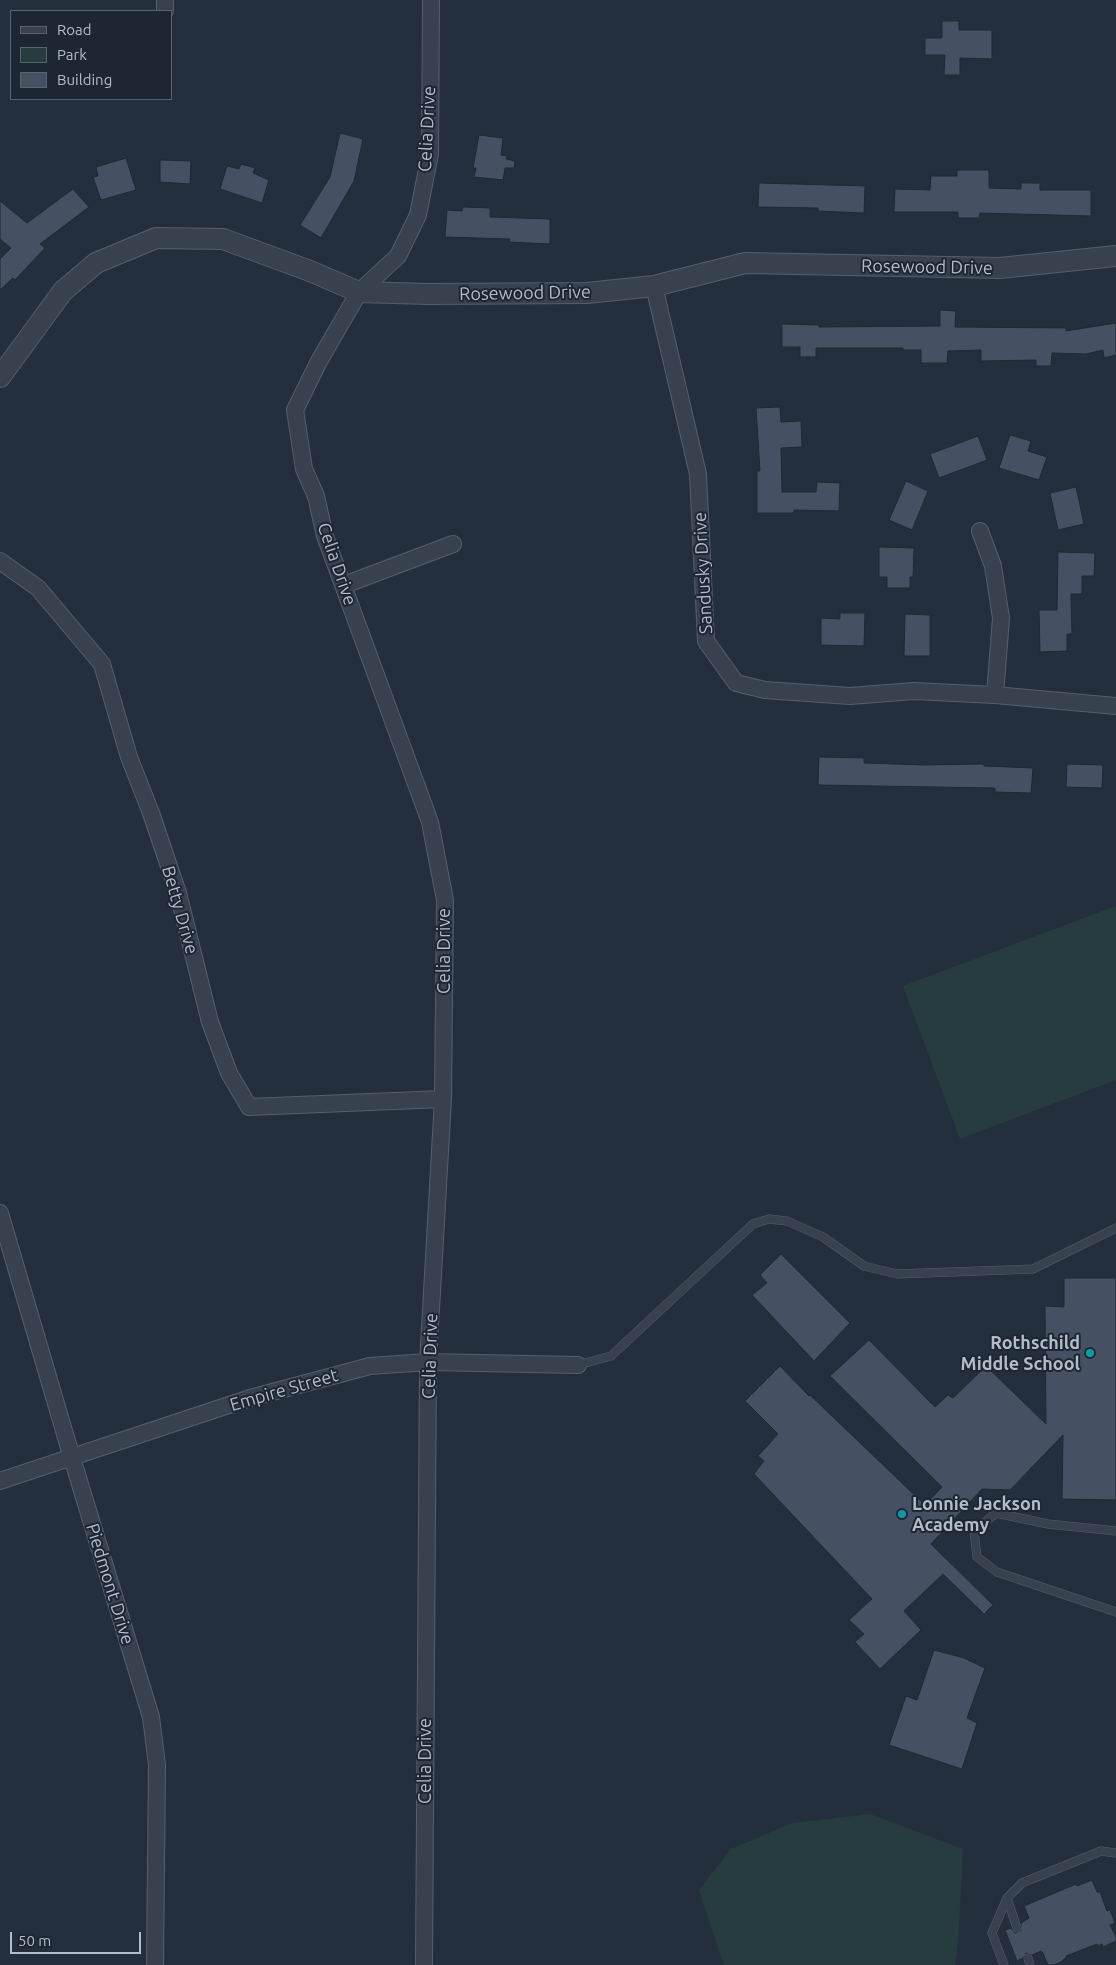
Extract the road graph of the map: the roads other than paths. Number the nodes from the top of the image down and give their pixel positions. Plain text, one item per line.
1 (431, 0) edge
2 (1116, 256) edge
3 (654, 286) junction
4 (359, 292) junction
5 (0, 376) edge
6 (980, 531) dead end
7 (453, 544) dead end
8 (0, 561) edge
9 (344, 585) junction
10 (995, 695) junction
11 (1116, 706) edge
12 (443, 1099) junction
13 (0, 1213) edge
14 (1116, 1228) edge
15 (428, 1362) junction
16 (578, 1364) joint
17 (72, 1458) junction
18 (0, 1481) edge
19 (1116, 1531) edge
20 (1116, 1612) edge
21 (1116, 1853) edge
22 (1007, 1898) junction
23 (1017, 1928) dead end
24 (155, 1965) edge
25 (424, 1965) edge
26 (1004, 1965) edge

1 - 4 street, Celia Drive
2 - 3 street, Rosewood Drive
3 - 4 street, Rosewood Drive
3 - 10 street, Sandusky Drive
4 - 5 street, Rosewood Drive
4 - 9 street, Celia Drive
6 - 10 street
7 - 9 street
8 - 12 street, Betty Drive
9 - 12 street, Celia Drive
10 - 11 street, Sandusky Drive
12 - 15 street, Celia Drive
13 - 17 street, Piedmont Drive
14 - 16 lane
15 - 16 street, Empire Street
15 - 17 street, Empire Street
15 - 25 street, Celia Drive
17 - 18 street, Empire Street
17 - 24 street, Piedmont Drive
19 - 20 lane
21 - 22 lane
22 - 23 lane
22 - 26 lane

